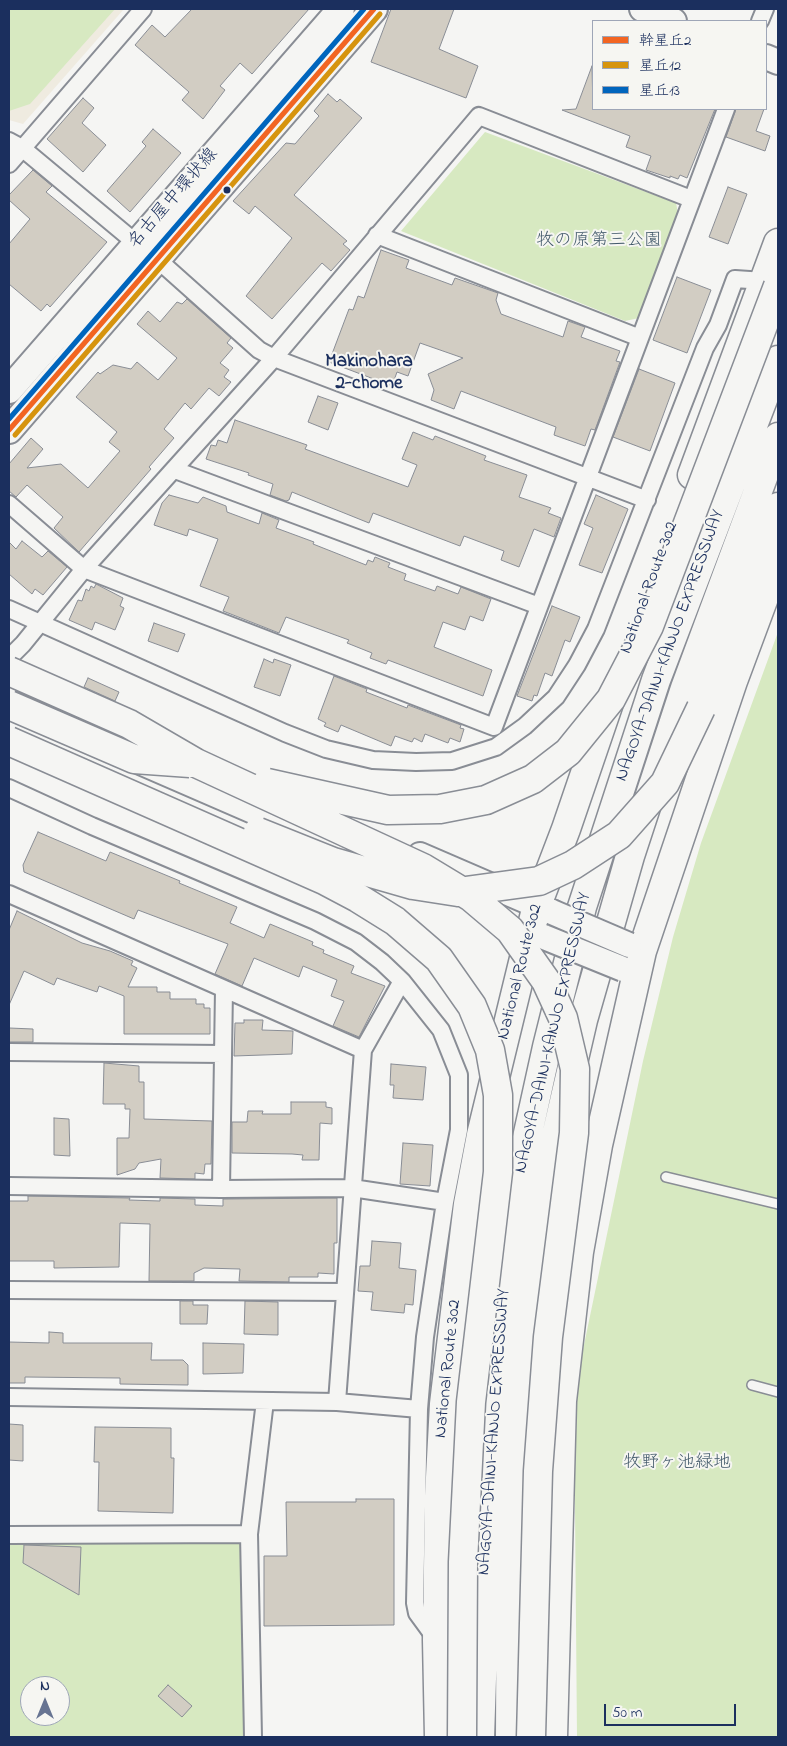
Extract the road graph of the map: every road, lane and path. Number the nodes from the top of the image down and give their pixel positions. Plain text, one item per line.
1 (143, 9) edge
2 (341, 9) edge
3 (374, 9) edge
4 (642, 9) edge
5 (671, 20) edge
6 (726, 110) edge
7 (16, 144) edge
8 (9, 164) edge
9 (691, 199) junction
10 (377, 235) junction
11 (136, 243) junction
12 (778, 243) edge
13 (157, 258) junction
14 (771, 283) edge
15 (640, 338) junction
16 (274, 358) junction
17 (778, 360) edge
18 (9, 390) edge
19 (9, 430) edge
20 (778, 437) edge
21 (175, 470) junction
22 (588, 478) junction
23 (647, 500) junction
24 (9, 504) edge
25 (778, 507) edge
26 (778, 560) edge
27 (84, 569) junction
28 (539, 606) junction
29 (9, 609) edge
30 (40, 623) junction
31 (9, 660) edge
32 (9, 671) edge
33 (9, 681) edge
34 (11, 707) edge
35 (494, 727) junction
36 (9, 741) edge
37 (500, 744) junction
38 (196, 763) junction
39 (226, 776) junction
40 (9, 788) edge
41 (9, 894) edge
42 (545, 908) junction
43 (537, 934) junction
44 (633, 960) junction
45 (402, 981) junction
46 (224, 988) junction
47 (363, 1050) junction
48 (9, 1052) edge
49 (223, 1054) junction
50 (666, 1176) dead end
51 (9, 1186) edge
52 (352, 1188) junction
53 (221, 1189) junction
54 (445, 1202) junction
55 (778, 1204) edge
56 (9, 1290) edge
57 (345, 1292) junction
58 (752, 1385) dead end
59 (778, 1392) edge
60 (9, 1397) edge
61 (265, 1401) junction
62 (337, 1402) junction
63 (419, 1409) junction
64 (249, 1534) junction
65 (9, 1535) edge
66 (437, 1640) junction
67 (253, 1737) edge
68 (440, 1737) edge
69 (462, 1737) edge
70 (480, 1737) edge
71 (510, 1737) edge
72 (531, 1737) edge
73 (553, 1737) edge

1 - 7 street
2 - 11 main road, 名古屋中環状線
3 - 13 main road, 名古屋中環状線
4 - 5 street
6 - 9 street
7 - 8 street
7 - 11 street
9 - 10 street
9 - 15 street
10 - 15 street
10 - 16 street
11 - 18 main road, 名古屋中環状線
12 - 14 highway, National Route 302
13 - 16 street
13 - 19 main road, 名古屋中環状線
14 - 23 street
14 - 39 highway, bridge
14 - 42 highway, National Route 302
15 - 22 street
16 - 21 street
16 - 22 street
17 - 70 highway, NAGOYA-DAINI-KANJO EXPRESSWAY
20 - 71 highway, NAGOYA-DAINI-KANJO EXPRESSWAY
21 - 27 street
21 - 28 street
22 - 23 street
22 - 28 street
23 - 37 street
24 - 27 street
25 - 34 highway, bridge
26 - 44 highway
27 - 30 street
27 - 35 street
28 - 35 street
29 - 30 street
30 - 31 street
30 - 37 street
31 - 38 highway, bridge
32 - 38 highway, bridge
33 - 42 street
34 - 38 highway, bridge
34 - 43 street
35 - 37 street
36 - 69 highway, bridge
38 - 39 highway, bridge
39 - 72 highway, bridge
40 - 45 street
41 - 46 street
42 - 43 highway, National Route 302
42 - 44 street, bridge
43 - 44 street, bridge
43 - 66 highway, National Route 302
44 - 73 highway
45 - 47 street
45 - 54 street
46 - 47 street
46 - 49 street
47 - 52 street
48 - 49 street
49 - 53 street
50 - 55 lane
51 - 53 street
52 - 53 street
52 - 54 street
52 - 57 street
54 - 63 street
56 - 57 street
57 - 62 street
58 - 59 lane
60 - 61 street
61 - 62 street
61 - 64 street
62 - 63 street
63 - 66 street
64 - 65 street
64 - 67 street
66 - 68 highway, National Route 302

